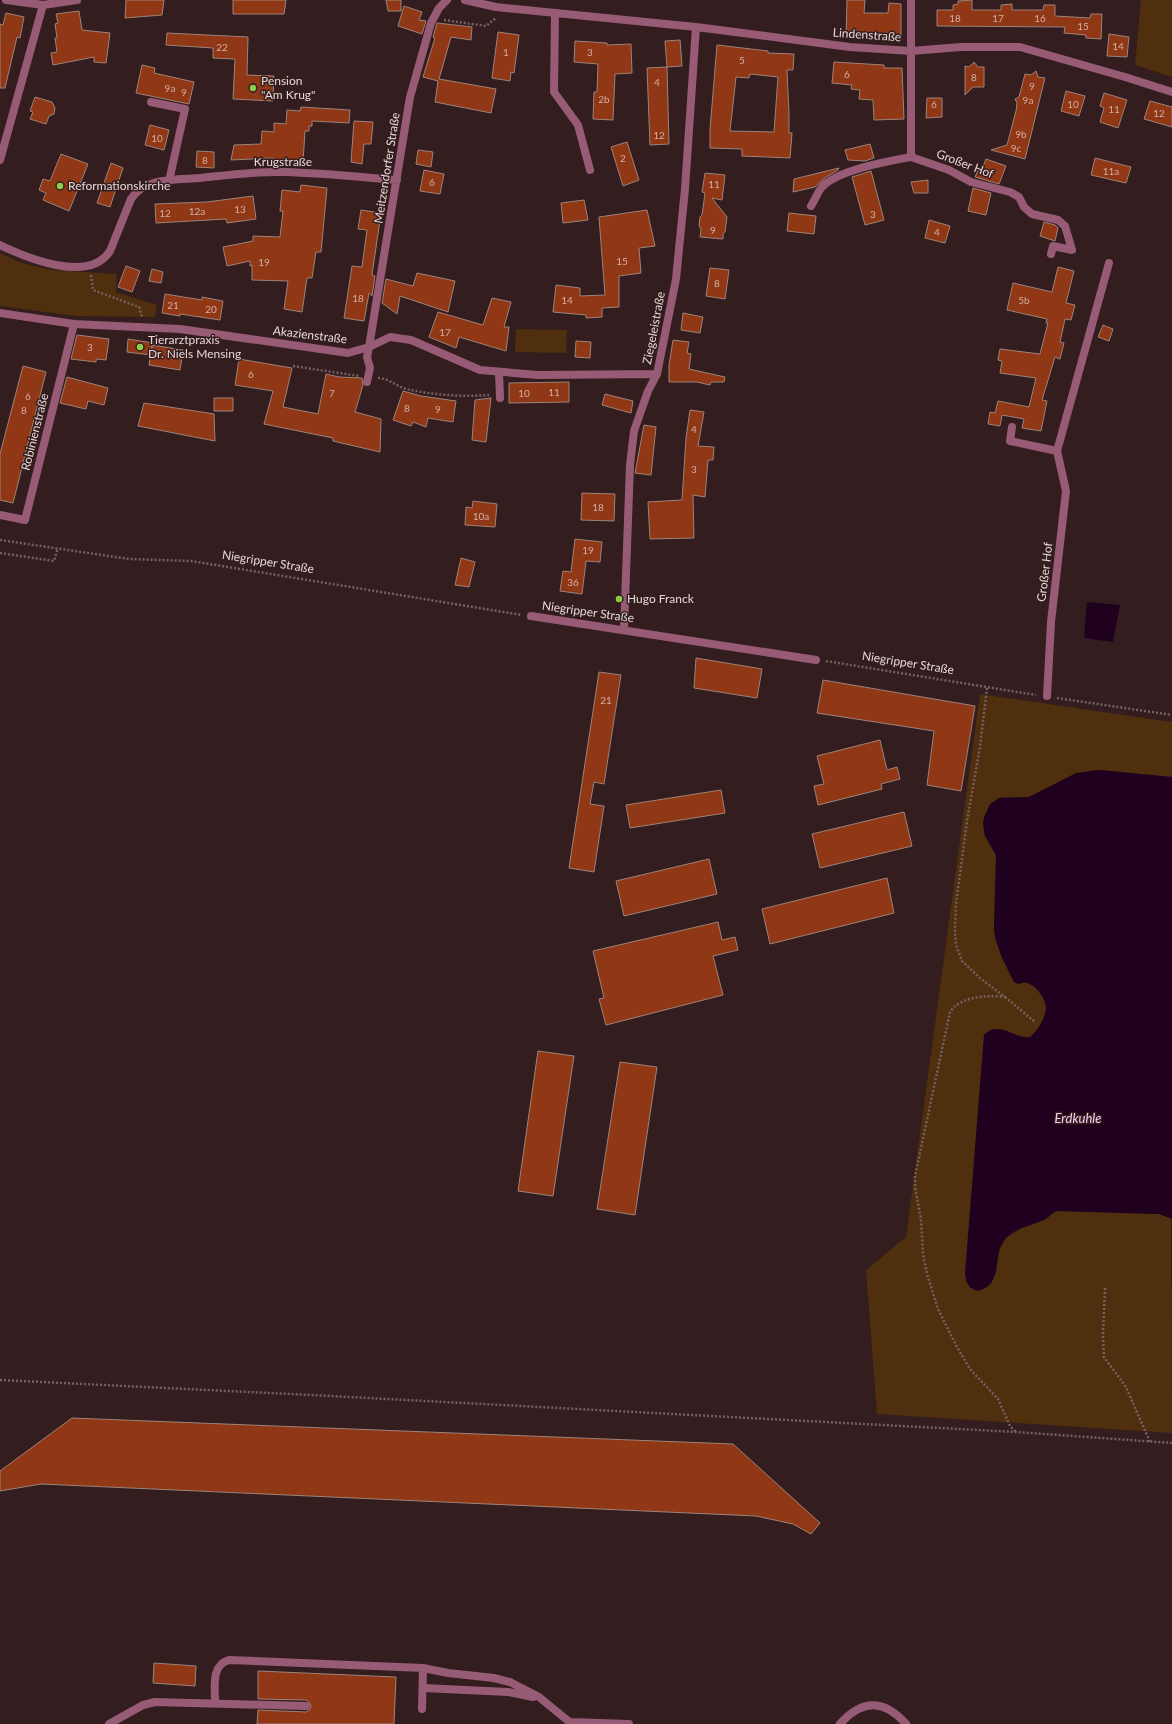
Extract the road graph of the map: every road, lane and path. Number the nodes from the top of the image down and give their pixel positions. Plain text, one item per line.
1 (6, 0) edge
2 (77, 0) edge
3 (447, 0) edge
4 (466, 0) edge
5 (911, 0) edge
6 (43, 5) junction
7 (555, 13) junction
8 (696, 27) junction
9 (911, 51) junction
10 (1172, 92) edge
11 (151, 102) dead end
12 (911, 157) junction
13 (0, 160) edge
14 (590, 170) dead end
15 (397, 180) junction
16 (169, 181) junction
17 (812, 206) dead end
18 (0, 245) edge
19 (1051, 254) dead end
20 (1109, 263) dead end
21 (89, 266) junction
22 (0, 313) edge
23 (74, 324) junction
24 (144, 328) junction
25 (369, 347) junction
26 (293, 366) dead end
27 (499, 372) junction
28 (657, 374) junction
29 (367, 379) junction
30 (500, 396) joint
31 (1012, 427) dead end
32 (1057, 451) junction
33 (0, 515) edge
34 (0, 540) edge
35 (58, 548) junction
36 (0, 553) edge
37 (531, 616) joint
38 (624, 629) junction
39 (816, 660) joint
40 (987, 688) junction
41 (1048, 696) junction
42 (1172, 715) edge
43 (1005, 997) junction
44 (1035, 1022) dead end
45 (1105, 1288) dead end
46 (0, 1380) edge
47 (1016, 1432) junction
48 (1150, 1442) junction
49 (1172, 1443) edge
50 (424, 1668) junction
51 (423, 1688) junction
52 (215, 1702) junction
53 (306, 1706) dead end
54 (552, 1706) junction
55 (422, 1710) dead end
56 (571, 1723) edge
57 (109, 1724) edge
58 (629, 1724) edge
59 (840, 1724) edge
60 (906, 1724) edge

1 - 6 street
2 - 6 street
3 - 15 street, Meitzendorfer Straße
4 - 7 street, Lindenstraße
5 - 9 street
6 - 13 street
7 - 8 street, Lindenstraße
7 - 14 street
8 - 9 street, Lindenstraße
8 - 28 street, Ziegeleistraße
9 - 10 street, Lindenstraße
9 - 12 street
11 - 16 street
12 - 17 street, Großer Hof
12 - 19 street, Großer Hof
15 - 16 street, Krugstraße
15 - 25 street, Meitzendorfer Straße
16 - 21 street, Krugstraße
18 - 21 street
20 - 32 street, Großer Hof
21 - 24 path
22 - 23 street, Akazienstraße
23 - 24 street, Akazienstraße
23 - 33 street, Robinienstraße
24 - 25 street, Akazienstraße
25 - 27 street, Akazienstraße
25 - 29 street, Meitzendorfer Straße
26 - 29 path
27 - 28 street, Akazienstraße
27 - 30 street
28 - 38 street, Ziegeleistraße
29 - 30 path
31 - 32 street
32 - 41 street, Großer Hof
34 - 35 path, Niegripper Straße
35 - 36 path
35 - 37 path, Niegripper Straße
37 - 38 street, Niegripper Straße
38 - 39 street, Niegripper Straße
39 - 40 path, Niegripper Straße
40 - 41 path, Niegripper Straße
40 - 43 path
41 - 42 path, Niegripper Straße
43 - 44 path
43 - 47 path
45 - 48 path
46 - 47 path
47 - 48 path
48 - 49 path
50 - 51 street
50 - 52 street
50 - 54 street
51 - 54 street
51 - 55 street
52 - 53 street
52 - 57 street
54 - 56 street
56 - 58 street
59 - 60 street

